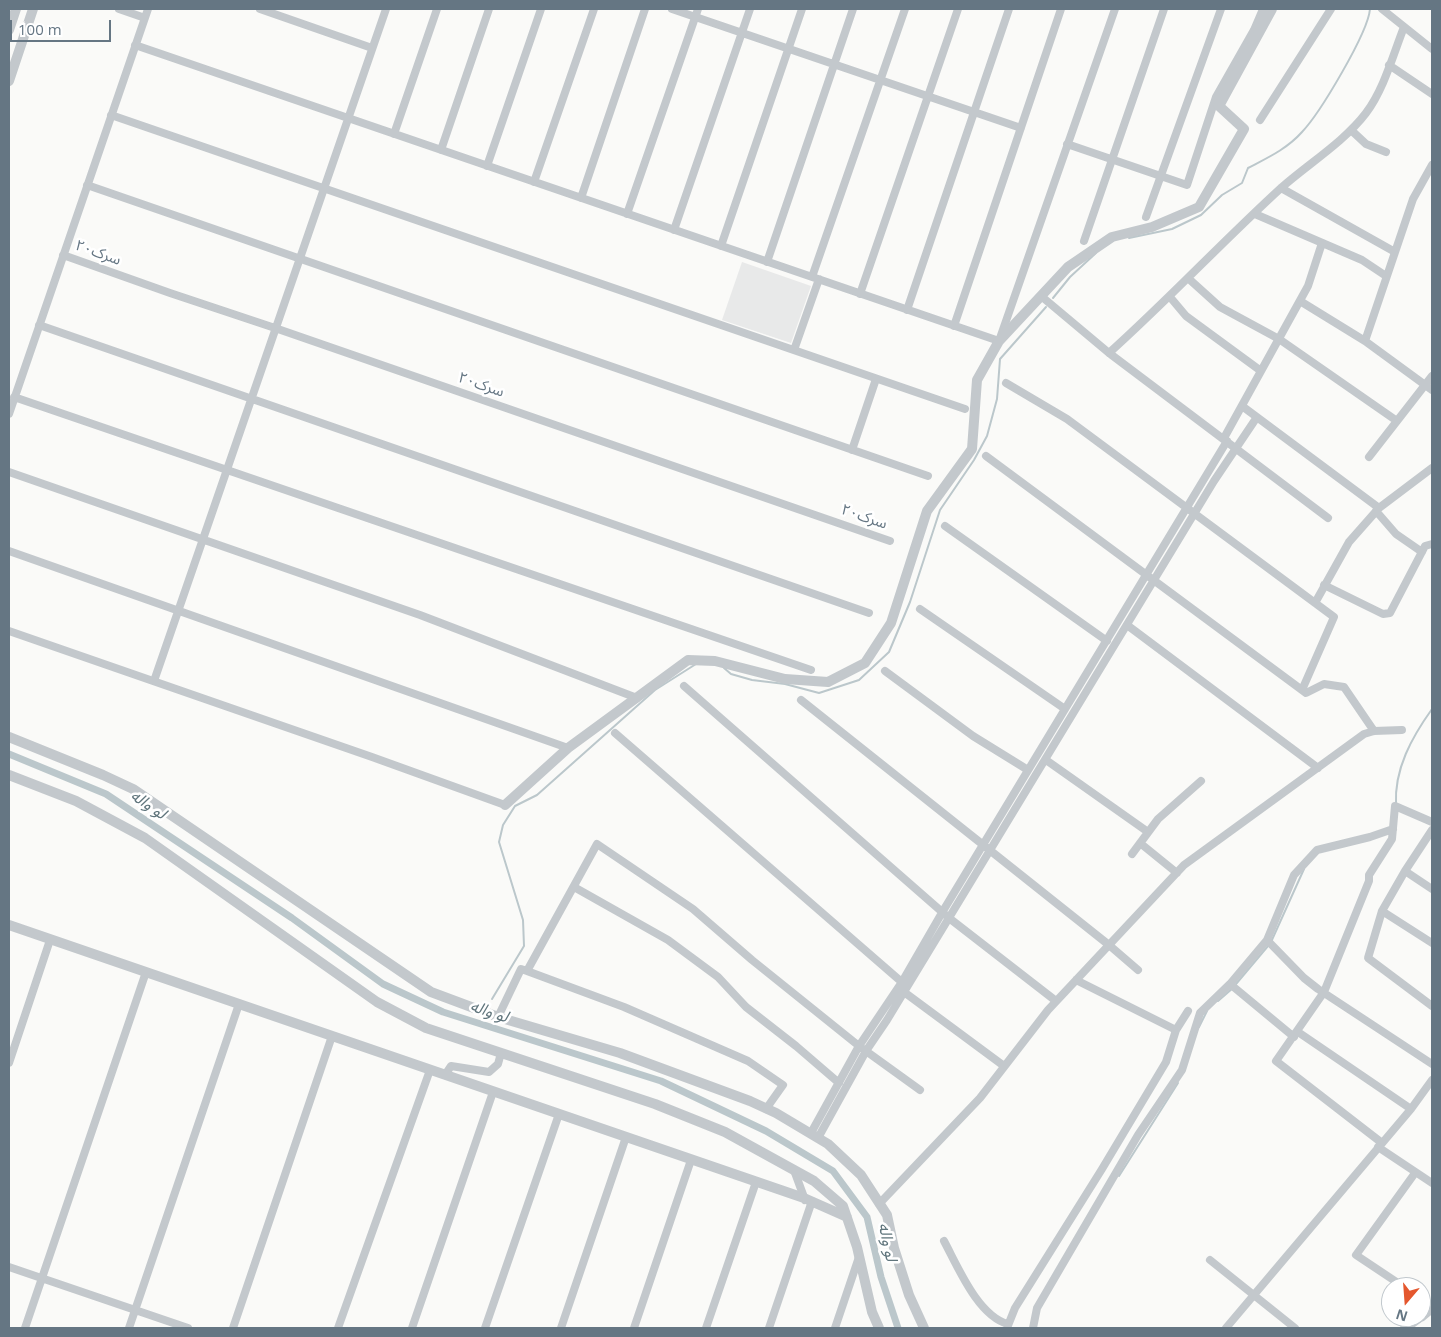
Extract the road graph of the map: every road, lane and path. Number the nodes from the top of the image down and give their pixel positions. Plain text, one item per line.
1 (16, 9) edge
2 (33, 9) edge
3 (119, 9) edge
4 (148, 9) edge
5 (260, 9) edge
6 (386, 9) edge
7 (437, 9) edge
8 (489, 9) edge
9 (541, 9) edge
10 (594, 9) edge
11 (645, 9) edge
12 (672, 9) edge
13 (750, 9) edge
14 (802, 9) edge
15 (853, 9) edge
16 (905, 9) edge
17 (958, 9) edge
18 (1009, 9) edge
19 (1061, 9) edge
20 (1115, 9) edge
21 (1164, 9) edge
22 (1221, 9) edge
23 (1263, 9) edge
24 (1272, 9) edge
25 (1331, 9) edge
26 (1382, 9) edge
27 (697, 13) edge
28 (145, 18) junction
29 (1404, 27) junction
30 (9, 30) edge
31 (742, 33) junction
32 (135, 45) junction
33 (372, 48) junction
34 (788, 49) junction
35 (1432, 49) edge
36 (834, 64) junction
37 (1389, 64) junction
38 (880, 80) junction
39 (9, 81) edge
40 (1432, 94) edge
41 (928, 96) junction
42 (974, 112) junction
43 (111, 115) junction
44 (348, 118) junction
45 (1260, 120) dead end
46 (1020, 128) junction
47 (1351, 130) junction
48 (394, 134) junction
49 (1067, 144) junction
50 (441, 150) junction
51 (1386, 152) dead end
52 (1113, 160) junction
53 (1432, 165) edge
54 (487, 166) junction
55 (1160, 176) junction
56 (534, 182) junction
57 (87, 185) junction
58 (1282, 188) junction
59 (323, 189) junction
60 (581, 198) junction
61 (627, 214) junction
62 (1255, 214) junction
63 (1146, 217) dead end
64 (674, 230) junction
65 (1084, 241) dead end
66 (1322, 243) junction
67 (722, 246) junction
68 (1395, 252) junction
69 (63, 255) junction
70 (300, 258) junction
71 (767, 262) junction
72 (1386, 276) junction
73 (815, 278) junction
74 (1189, 278) junction
75 (860, 294) junction
76 (1041, 296) junction
77 (1170, 297) junction
78 (1300, 301) junction
79 (907, 310) junction
80 (39, 325) junction
81 (954, 326) junction
82 (275, 328) junction
83 (1279, 339) junction
84 (999, 341) junction
85 (1365, 341) junction
86 (794, 350) junction
87 (1109, 353) junction
88 (1261, 371) junction
89 (1432, 376) edge
90 (876, 379) junction
91 (1006, 383) dead end
92 (1429, 387) edge
93 (14, 397) junction
94 (251, 399) junction
95 (1242, 406) junction
96 (965, 409) dead end
97 (9, 414) edge
98 (1257, 416) junction
99 (1397, 421) junction
100 (1225, 439) junction
101 (1236, 447) junction
102 (852, 450) junction
103 (986, 456) dead end
104 (1369, 456) dead end
105 (1432, 468) edge
106 (227, 469) junction
107 (9, 472) edge
108 (928, 476) dead end
109 (1186, 508) junction
110 (1378, 509) junction
111 (1195, 515) junction
112 (1328, 518) dead end
113 (945, 526) dead end
114 (203, 539) junction
115 (890, 541) dead end
116 (1432, 544) edge
117 (9, 551) edge
118 (1422, 552) junction
119 (1146, 574) junction
120 (1154, 580) junction
121 (1324, 585) junction
122 (1315, 603) junction
123 (920, 609) dead end
124 (178, 610) junction
125 (869, 613) dead end
126 (1128, 625) junction
127 (9, 631) edge
128 (1107, 641) junction
129 (811, 670) dead end
130 (885, 672) dead end
131 (154, 681) junction
132 (684, 686) dead end
133 (1302, 690) junction
134 (637, 698) junction
135 (802, 700) dead end
136 (1065, 709) junction
137 (1374, 730) junction
138 (1402, 730) dead end
139 (615, 733) dead end
140 (9, 737) edge
141 (568, 748) junction
142 (1046, 760) junction
143 (1318, 768) junction
144 (1028, 770) junction
145 (9, 775) edge
146 (1201, 780) dead end
147 (505, 805) joint
148 (1432, 822) edge
149 (1393, 829) junction
150 (1432, 830) edge
151 (1148, 832) junction
152 (1140, 842) junction
153 (983, 845) junction
154 (990, 850) junction
155 (1132, 854) dead end
156 (1405, 871) junction
157 (1177, 873) junction
158 (574, 887) junction
159 (1432, 889) edge
160 (943, 911) junction
161 (1382, 911) junction
162 (950, 918) junction
163 (9, 925) edge
164 (50, 940) junction
165 (1267, 940) junction
166 (1432, 943) edge
167 (1110, 946) junction
168 (1138, 970) dead end
169 (527, 971) junction
170 (146, 972) junction
171 (1076, 980) junction
172 (1230, 984) junction
173 (905, 987) junction
174 (1324, 992) junction
175 (1056, 1001) junction
176 (239, 1004) junction
177 (1432, 1006) edge
178 (1188, 1011) dead end
179 (498, 1017) junction
180 (1176, 1030) junction
181 (1296, 1034) junction
182 (332, 1036) junction
183 (862, 1048) junction
184 (501, 1053) junction
185 (9, 1063) edge
186 (1432, 1064) edge
187 (1004, 1066) junction
188 (430, 1070) junction
189 (445, 1075) junction
190 (1432, 1080) edge
191 (839, 1083) junction
192 (920, 1090) dead end
193 (493, 1092) junction
194 (766, 1108) junction
195 (1411, 1109) junction
196 (559, 1114) junction
197 (814, 1136) junction
198 (626, 1137) junction
199 (1380, 1145) junction
200 (692, 1160) junction
201 (794, 1170) junction
202 (1415, 1173) junction
203 (756, 1182) junction
204 (1432, 1183) edge
205 (808, 1202) junction
206 (879, 1204) junction
207 (847, 1217) junction
208 (944, 1241) dead end
209 (860, 1256) junction
210 (1210, 1260) dead end
211 (9, 1267) edge
212 (1389, 1277) edge
213 (42, 1278) junction
214 (1254, 1296) junction
215 (135, 1310) junction
216 (1008, 1326) edge
217 (25, 1328) edge
218 (129, 1328) edge
219 (188, 1328) edge
220 (233, 1328) edge
221 (338, 1328) edge
222 (412, 1328) edge
223 (485, 1328) edge
224 (561, 1328) edge
225 (634, 1328) edge
226 (706, 1328) edge
227 (768, 1328) edge
228 (835, 1328) edge
229 (879, 1328) edge
230 (924, 1328) edge
231 (1033, 1328) edge
232 (1226, 1328) edge
233 (1295, 1328) edge

1 - 30 street
2 - 39 street
3 - 28 street
4 - 28 street
5 - 33 street
6 - 33 street
7 - 48 street
8 - 50 street
9 - 54 street
10 - 56 street
11 - 60 street
12 - 27 street
13 - 31 street
14 - 34 street
15 - 36 street
16 - 38 street
17 - 41 street
18 - 42 street
19 - 46 street
20 - 49 street
21 - 52 street
22 - 55 street
23 - 55 street
24 - 76 street
25 - 45 street
26 - 29 street
27 - 31 street
27 - 61 street
28 - 32 street
29 - 35 street
29 - 37 street
31 - 34 street
31 - 64 street
32 - 43 street
32 - 44 street
33 - 44 street
34 - 36 street
34 - 67 street
36 - 38 street
36 - 71 street
37 - 40 street
37 - 47 street
38 - 41 street
38 - 73 street
41 - 42 street
41 - 75 street
42 - 46 street
42 - 79 street
43 - 57 street
43 - 59 street
44 - 48 street
44 - 59 street
46 - 81 street
47 - 51 street
47 - 58 street
48 - 50 street
49 - 52 street
49 - 84 street
50 - 54 street
52 - 55 street
52 - 65 street
53 - 68 street
54 - 56 street
55 - 63 street
56 - 60 street
57 - 69 street
57 - 70 street
58 - 62 street
58 - 68 street
59 - 70 street
59 - 86 street
60 - 61 street
61 - 64 street
62 - 66 street
62 - 74 street
64 - 67 street
66 - 72 street
66 - 78 street
67 - 71 street
68 - 72 street
69 - 80 street
69 - 82 street, سرک۲۰
70 - 82 street
70 - 102 street
71 - 73 street
72 - 85 street
73 - 75 street
73 - 86 street
74 - 77 street
74 - 83 street
75 - 79 street
76 - 84 street
76 - 87 street
77 - 87 street
77 - 88 street
78 - 83 street
78 - 85 street
79 - 81 street
80 - 93 street
80 - 94 street
81 - 84 street
82 - 94 street
82 - 115 street, سرک۲۰
83 - 88 street
83 - 99 street
84 - 134 street
85 - 92 street
86 - 90 street
87 - 100 street
88 - 95 street
89 - 92 street
90 - 96 street
90 - 102 street
91 - 109 street
92 - 99 street
93 - 97 street
93 - 106 street
94 - 106 street
94 - 125 street
95 - 98 street
95 - 100 street
98 - 101 street
98 - 110 street
99 - 104 street
100 - 101 street
100 - 109 street
101 - 111 street
101 - 112 street
102 - 108 street
103 - 119 street
105 - 110 street
106 - 114 street
106 - 129 street
107 - 114 street
109 - 111 street
109 - 119 street
110 - 118 street
110 - 121 street
111 - 120 street
111 - 122 street
113 - 128 street
114 - 124 street
114 - 134 street
116 - 118 street
117 - 124 street
118 - 121 street
119 - 120 street
119 - 128 street
120 - 126 street
120 - 133 street
121 - 122 street
122 - 133 street
123 - 136 street
124 - 131 street
124 - 141 street
126 - 142 street
126 - 143 street
127 - 131 street
128 - 136 street
130 - 144 street
131 - 147 street
132 - 160 street
133 - 137 street
134 - 141 street
135 - 153 street
136 - 144 street
137 - 138 street
137 - 143 street
139 - 173 street
140 - 179 street
141 - 147 street
142 - 151 street
142 - 154 street
143 - 157 street
144 - 153 street
145 - 184 street
146 - 151 street
148 - 149 street
149 - 165 street
149 - 174 street
150 - 156 street
151 - 152 street
152 - 155 street
152 - 157 street
153 - 154 street
153 - 160 street
154 - 162 street
154 - 167 street
156 - 159 street
156 - 161 street
157 - 167 street
158 - 169 street
158 - 183 street
158 - 191 street
160 - 162 street
160 - 173 street
161 - 166 street
161 - 177 street
162 - 173 street
162 - 175 street
163 - 164 street
164 - 170 street
164 - 185 street
165 - 172 street
165 - 174 street
167 - 168 street
167 - 171 street
169 - 179 street
169 - 194 street
170 - 176 street
170 - 213 street
171 - 175 street
171 - 180 street
172 - 181 street
172 - 231 street
173 - 183 street
173 - 187 street
174 - 181 street
174 - 186 street
175 - 187 street
176 - 182 street
176 - 215 street
178 - 180 street
179 - 194 street
180 - 216 street
181 - 195 street
181 - 199 street
182 - 188 street
182 - 220 street
183 - 191 street
183 - 192 street
183 - 197 street
184 - 189 street
184 - 201 street
187 - 206 street
188 - 189 street
188 - 221 street
189 - 193 street
190 - 195 street
191 - 197 street
193 - 196 street
193 - 222 street
194 - 197 street
195 - 199 street
196 - 198 street
196 - 223 street
197 - 206 street
198 - 200 street
198 - 224 street
199 - 202 street
199 - 214 street
200 - 203 street
200 - 225 street
201 - 205 street
201 - 207 street
202 - 204 street
202 - 212 street
203 - 205 street
203 - 226 street
205 - 207 street
205 - 227 street
206 - 230 street
207 - 209 street
208 - 216 street
209 - 228 street
209 - 229 street
210 - 214 street
211 - 213 street
213 - 215 street
213 - 217 street
214 - 232 street
214 - 233 street
215 - 218 street
215 - 219 street

